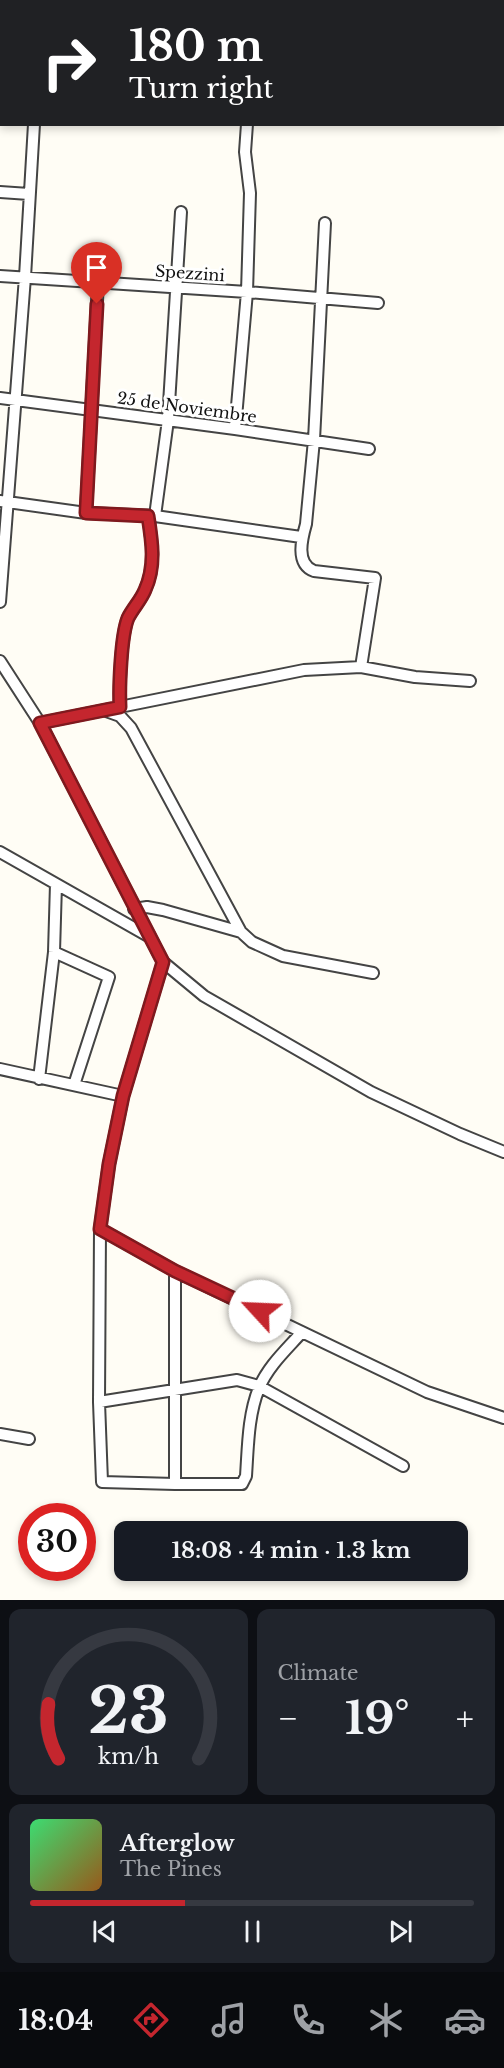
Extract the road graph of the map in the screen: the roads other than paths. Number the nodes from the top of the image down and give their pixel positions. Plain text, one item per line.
1 (34, 126) edge
2 (248, 126) edge
3 (0, 192) edge
4 (29, 194) junction
5 (181, 212) dead end
6 (325, 223) dead end
7 (0, 276) edge
8 (24, 277) junction
9 (98, 282) junction
10 (176, 287) junction
11 (247, 292) junction
12 (320, 298) junction
13 (378, 303) dead end
14 (0, 398) edge
15 (15, 399) junction
16 (91, 410) junction
17 (168, 420) junction
18 (235, 429) junction
19 (314, 440) junction
20 (369, 448) dead end
21 (4, 502) edge
22 (86, 513) junction
23 (152, 516) junction
24 (302, 537) junction
25 (0, 602) edge
26 (0, 662) edge
27 (361, 667) junction
28 (470, 681) dead end
29 (120, 707) junction
30 (106, 710) junction
31 (40, 723) junction
32 (0, 852) edge
33 (56, 884) junction
34 (134, 909) junction
35 (241, 932) junction
36 (149, 936) junction
37 (54, 952) junction
38 (163, 962) junction
39 (374, 973) dead end
40 (0, 1069) edge
41 (39, 1078) junction
42 (74, 1085) junction
43 (123, 1096) junction
44 (504, 1152) edge
45 (100, 1229) junction
46 (175, 1271) junction
47 (302, 1332) junction
48 (259, 1386) junction
49 (175, 1390) junction
50 (99, 1402) junction
51 (504, 1418) edge
52 (0, 1434) edge
53 (29, 1439) dead end
54 (403, 1466) dead end
55 (175, 1484) junction

1 - 4 street
2 - 11 street
3 - 4 street
4 - 8 street
5 - 10 street
6 - 12 street
7 - 8 street, Spezzini
8 - 9 street, Spezzini
8 - 15 street
9 - 10 street, Spezzini
9 - 16 street
10 - 11 street, Spezzini
10 - 17 street
11 - 12 street, Spezzini
11 - 18 street
12 - 13 street, Spezzini
12 - 19 street
14 - 15 street, 25 de Noviembre
15 - 16 street, 25 de Noviembre
15 - 21 street
16 - 17 street, 25 de Noviembre
16 - 22 street
17 - 18 street, 25 de Noviembre
17 - 23 street
18 - 19 street, 25 de Noviembre
19 - 20 street, 25 de Noviembre
19 - 24 street
21 - 22 street
21 - 25 street
22 - 23 street
23 - 24 street
23 - 29 street
24 - 27 street
26 - 31 street
27 - 28 street
27 - 29 street
29 - 30 street
30 - 31 street
30 - 35 street
31 - 34 street
32 - 33 street
33 - 36 street
33 - 37 street
34 - 35 street
34 - 36 street
35 - 39 street
36 - 38 street
37 - 41 street
37 - 42 street
38 - 43 street
38 - 44 street
40 - 41 street
41 - 42 street
42 - 43 street
43 - 45 street
45 - 46 street
45 - 50 street
46 - 47 street
46 - 49 street
47 - 48 street
47 - 51 street
48 - 49 street
48 - 54 street
48 - 55 street
49 - 50 street
49 - 55 street
50 - 55 street
52 - 53 street

